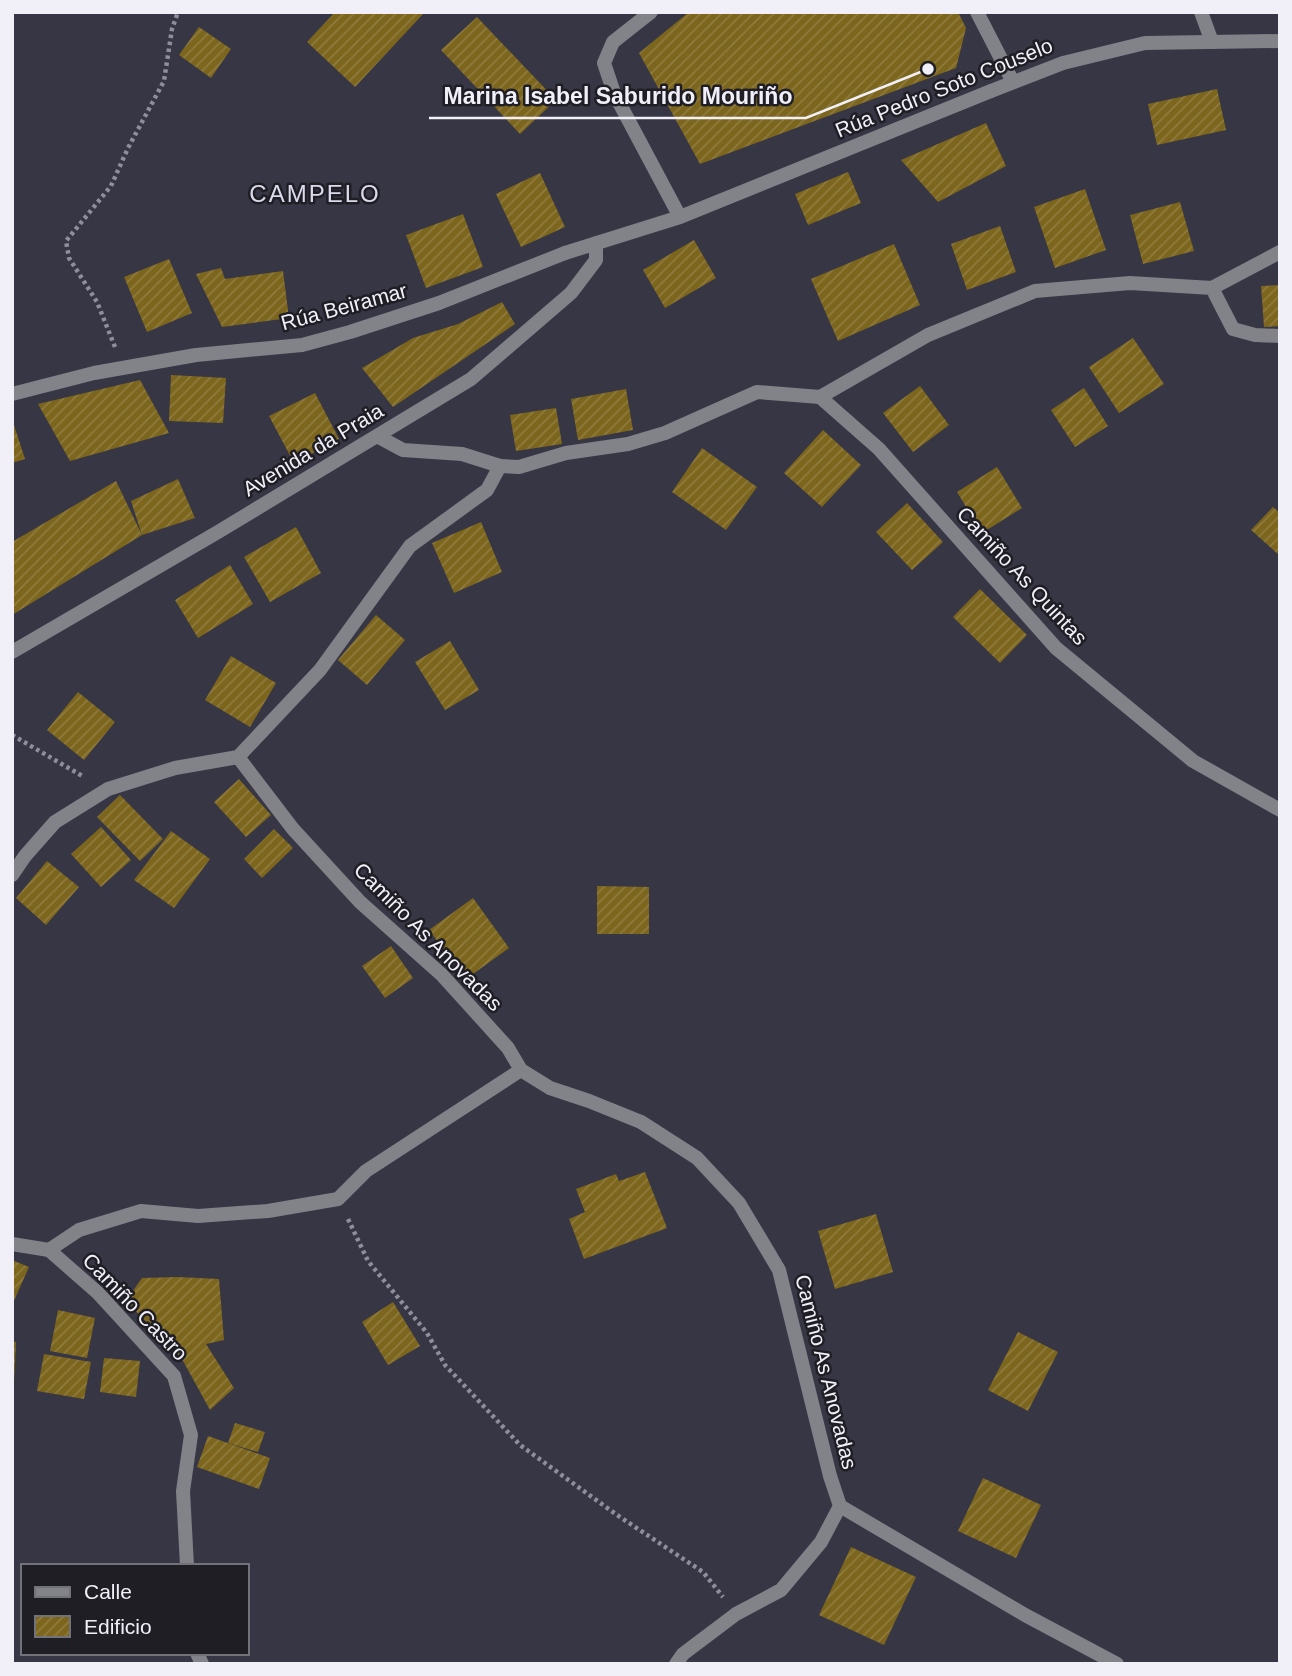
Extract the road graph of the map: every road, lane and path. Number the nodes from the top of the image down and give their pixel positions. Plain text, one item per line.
1 (178, 12) edge
2 (651, 12) edge
3 (977, 12) edge
4 (1201, 12) edge
5 (1280, 41) edge
6 (1212, 42) junction
7 (1013, 82) junction
8 (680, 217) junction
9 (596, 243) junction
10 (1280, 252) edge
11 (1212, 288) junction
12 (1280, 335) edge
13 (124, 368) junction
14 (12, 394) edge
15 (820, 397) junction
16 (377, 436) junction
17 (500, 466) junction
18 (12, 652) edge
19 (12, 735) edge
20 (238, 757) junction
21 (108, 789) junction
22 (1280, 810) edge
23 (12, 875) edge
24 (521, 1070) junction
25 (338, 1199) junction
26 (12, 1244) edge
27 (49, 1250) junction
28 (840, 1506) junction
29 (187, 1564) edge
30 (736, 1614) junction
31 (679, 1661) edge
32 (1117, 1664) edge

1 - 13 path
2 - 8 street
3 - 7 street
4 - 6 street
5 - 6 street, Rúa Pedro Soto Couselo
6 - 7 street, Rúa Pedro Soto Couselo
7 - 8 street, Rúa Pedro Soto Couselo
8 - 9 street, Rúa Pedro Soto Couselo
9 - 13 street, Rúa Beiramar
9 - 16 street, Avenida da Praia
10 - 11 street
11 - 12 street
11 - 15 street
13 - 14 street, Rúa Beiramar
15 - 17 street
15 - 22 street, Camiño As Quintas
16 - 17 street
16 - 18 street, Avenida da Praia
17 - 20 street
19 - 21 path
20 - 21 street
20 - 24 street, Camiño As Anovadas
21 - 23 street
24 - 25 street
24 - 28 street, Camiño As Anovadas
25 - 27 street
25 - 30 path
26 - 27 street
27 - 29 street, Camiño Castro
28 - 30 street
28 - 32 street
30 - 31 street

